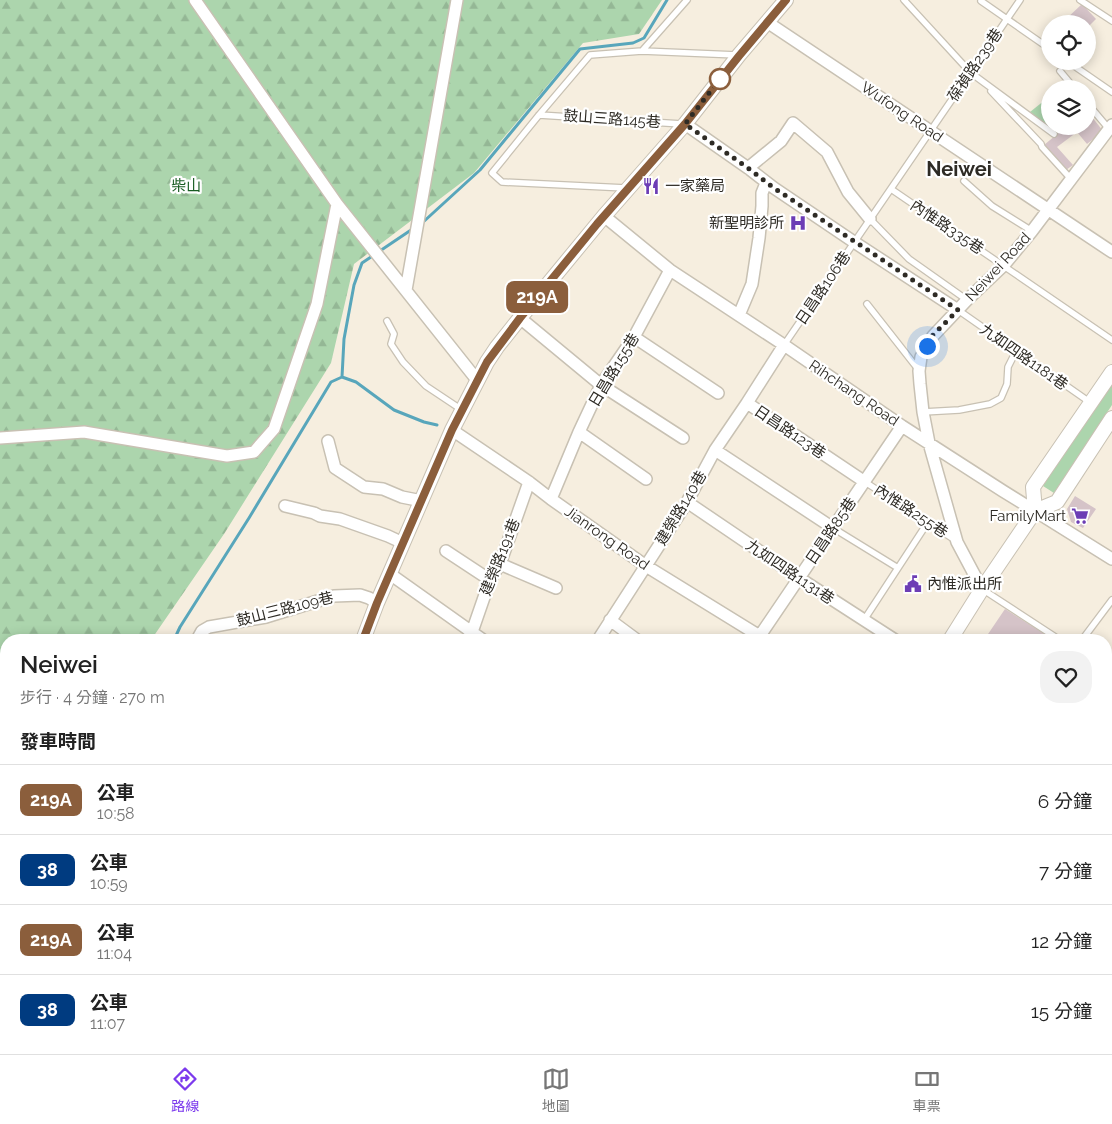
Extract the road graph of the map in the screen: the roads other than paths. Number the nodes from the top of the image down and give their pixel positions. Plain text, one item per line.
1 (196, 0) edge
2 (457, 0) edge
3 (687, 0) edge
4 (786, 0) edge
5 (904, 0) edge
6 (1020, 0) edge
7 (1080, 0) edge
8 (981, 1) edge
9 (1007, 19) junction
10 (1112, 21) edge
11 (767, 22) junction
12 (1041, 43) edge
13 (642, 51) junction
14 (739, 56) junction
15 (1080, 70) edge
16 (1060, 71) dead end
17 (971, 73) junction
18 (980, 80) junction
19 (1068, 80) edge
20 (1112, 92) edge
21 (1024, 112) junction
22 (1096, 113) edge
23 (539, 115) junction
24 (1017, 118) junction
25 (685, 124) junction
26 (1041, 124) edge
27 (1111, 129) edge
28 (931, 131) junction
29 (748, 168) junction
30 (1071, 179) junction
31 (964, 181) dead end
32 (766, 182) junction
33 (628, 188) junction
34 (890, 189) junction
35 (337, 204) junction
36 (1048, 210) junction
37 (604, 216) junction
38 (870, 219) junction
39 (1032, 231) junction
40 (854, 242) junction
41 (1112, 252) edge
42 (1004, 265) junction
43 (670, 270) junction
44 (406, 290) junction
45 (967, 300) junction
46 (868, 304) dead end
47 (958, 310) junction
48 (738, 316) junction
49 (520, 318) junction
50 (387, 321) dead end
51 (634, 337) junction
52 (1112, 340) edge
53 (784, 345) junction
54 (1016, 351) junction
55 (919, 371) junction
56 (1112, 372) edge
57 (477, 380) junction
58 (601, 385) junction
59 (718, 394) dead end
60 (747, 403) junction
61 (1091, 403) junction
62 (462, 410) junction
63 (923, 412) junction
64 (1112, 418) edge
65 (902, 426) junction
66 (452, 430) junction
67 (579, 432) junction
68 (0, 438) edge
69 (683, 438) dead end
70 (328, 441) dead end
71 (929, 443) junction
72 (715, 450) junction
73 (646, 479) dead end
74 (529, 482) junction
75 (865, 482) junction
76 (551, 499) junction
77 (422, 501) junction
78 (687, 502) junction
79 (285, 506) dead end
80 (1035, 511) junction
81 (928, 522) junction
82 (833, 528) junction
83 (957, 542) junction
84 (403, 543) junction
85 (446, 551) dead end
86 (1112, 560) edge
87 (500, 564) junction
88 (646, 566) junction
89 (898, 568) junction
90 (390, 574) junction
91 (799, 578) junction
92 (490, 580) junction
93 (556, 588) dead end
94 (982, 589) junction
95 (1112, 600) edge
96 (377, 603) junction
97 (610, 620) junction
98 (864, 620) junction
99 (200, 634) edge
100 (365, 634) edge
101 (466, 634) edge
102 (470, 634) edge
103 (602, 634) edge
104 (630, 634) edge
105 (753, 634) edge
106 (764, 634) edge
107 (886, 634) edge
108 (954, 634) edge
109 (1051, 634) edge
110 (1086, 634) edge

1 - 35 street
2 - 44 street
3 - 13 lane
4 - 11 street
5 - 17 lane
6 - 9 lane, 葆禎路239巷
7 - 10 lane
8 - 9 lane
9 - 12 lane
9 - 17 lane, 葆禎路239巷
11 - 14 street
11 - 28 street, Wufong Road
13 - 14 lane
13 - 23 lane
14 - 25 street
15 - 20 lane
16 - 19 lane
17 - 18 lane
17 - 28 lane, 葆禎路239巷
18 - 21 lane
18 - 24 lane
21 - 24 lane
21 - 26 lane
22 - 27 lane
23 - 25 lane, 鼓山三路145巷
23 - 33 lane
24 - 30 lane
25 - 29 street
25 - 33 street
27 - 30 street, Neiwei Road
28 - 34 lane, 日昌路106巷
28 - 36 street, Wufong Road
29 - 32 street
29 - 38 street
30 - 36 street, Neiwei Road
31 - 39 lane
32 - 40 street
32 - 48 street
33 - 37 street
34 - 38 lane, 日昌路106巷
34 - 42 lane, 內惟路335巷
35 - 44 street
35 - 68 street
36 - 39 street, Neiwei Road
36 - 41 street, Wufong Road
37 - 43 street, Rihchang Road
37 - 49 street
38 - 40 lane, 日昌路106巷
38 - 45 lane
39 - 42 street, Neiwei Road
40 - 47 street
40 - 53 lane, 日昌路106巷
42 - 45 street, Neiwei Road
42 - 52 lane, 內惟路335巷
43 - 48 street, Rihchang Road
43 - 51 street, 日昌路155巷
44 - 57 street
45 - 47 street, Neiwei Road
46 - 55 lane
47 - 54 lane, 九如四路1181巷
47 - 55 street, Neiwei Road
48 - 53 street, Rihchang Road
49 - 57 street
49 - 58 street
50 - 62 lane
51 - 58 street, 日昌路155巷
51 - 59 street
53 - 60 street, 日昌路123巷
53 - 65 street, Rihchang Road
54 - 61 lane, 九如四路1181巷
54 - 63 lane
55 - 63 street, Neiwei Road
56 - 61 street
57 - 62 street
58 - 67 street, 日昌路155巷
58 - 69 street
60 - 72 street, 建榮路140巷
60 - 75 street, 日昌路123巷
61 - 80 street
62 - 66 street
63 - 71 street, Neiwei Road
64 - 80 street
65 - 71 street, Rihchang Road
65 - 75 street, 日昌路85巷
66 - 74 street, Jianrong Road
66 - 77 street
67 - 73 street
67 - 76 street, 日昌路155巷
70 - 77 street
71 - 80 street, Rihchang Road
71 - 83 street, Neiwei Road
72 - 78 street, 建榮路140巷
72 - 82 street
74 - 76 street, Jianrong Road
74 - 87 street, 建榮路191巷
75 - 81 lane, 內惟路255巷
75 - 82 street, 日昌路85巷
76 - 88 street, Jianrong Road
77 - 84 street
78 - 88 street, 建榮路140巷
78 - 91 street, 九如四路1131巷
79 - 84 street
80 - 86 street, Rihchang Road
80 - 94 street
81 - 83 lane, 內惟路255巷
81 - 89 lane
82 - 89 lane
82 - 91 street, 日昌路85巷
83 - 94 street, Neiwei Road
84 - 90 street
85 - 92 street
87 - 92 street, 建榮路191巷
87 - 93 street
88 - 97 street, 建榮路140巷
88 - 105 street, Jianrong Road
89 - 98 lane
90 - 96 street
90 - 101 street
91 - 98 street, 九如四路1131巷
91 - 106 street, 日昌路85巷
92 - 102 street, 建榮路191巷
94 - 108 street
94 - 109 lane
95 - 110 lane
96 - 99 street, 鼓山三路109巷
96 - 100 street
97 - 103 street, 建榮路140巷
97 - 104 street
98 - 107 street, 九如四路1131巷

